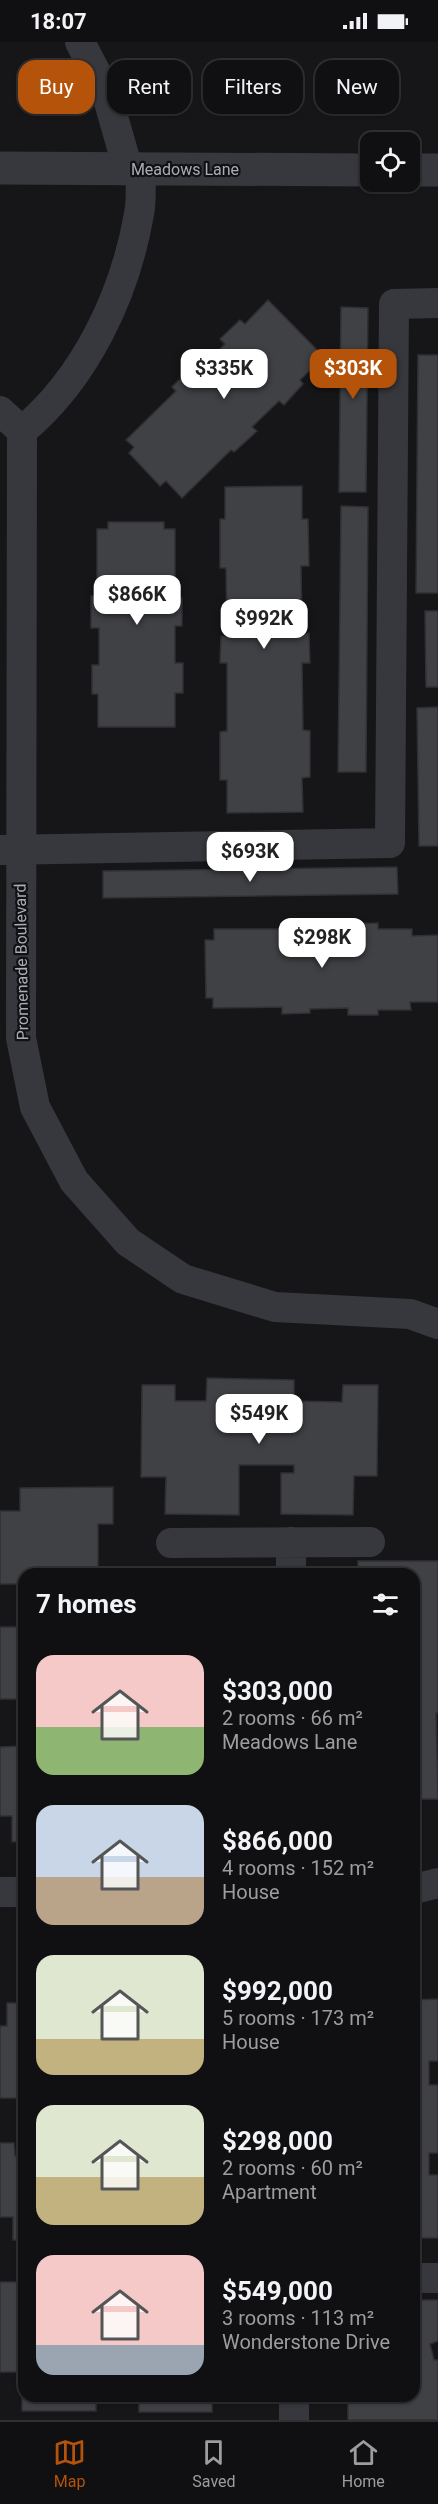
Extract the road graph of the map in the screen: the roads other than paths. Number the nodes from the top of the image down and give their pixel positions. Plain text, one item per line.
1 (80, 42) edge
2 (0, 168) edge
3 (134, 169) junction
4 (360, 170) edge
5 (420, 170) edge
6 (438, 170) edge
7 (438, 303) edge
8 (0, 411) edge
9 (22, 431) junction
10 (10, 850) edge
11 (438, 1324) edge
12 (291, 1542) junction
13 (370, 1542) dead end
14 (171, 1543) dead end
15 (291, 1568) edge
16 (438, 1883) edge
17 (420, 1888) edge
18 (0, 1892) edge
19 (18, 1892) edge
20 (420, 2278) edge
21 (438, 2278) edge
22 (294, 2402) edge
23 (294, 2420) edge

1 - 3 street
2 - 3 street, Meadows Lane
3 - 4 street, Meadows Lane
3 - 9 street
5 - 6 street
7 - 10 street
8 - 9 street
9 - 10 street, Promenade Boulevard
10 - 11 street, Promenade Boulevard
12 - 13 street
12 - 14 street
12 - 15 street
16 - 17 street
18 - 19 street
20 - 21 street
22 - 23 street

